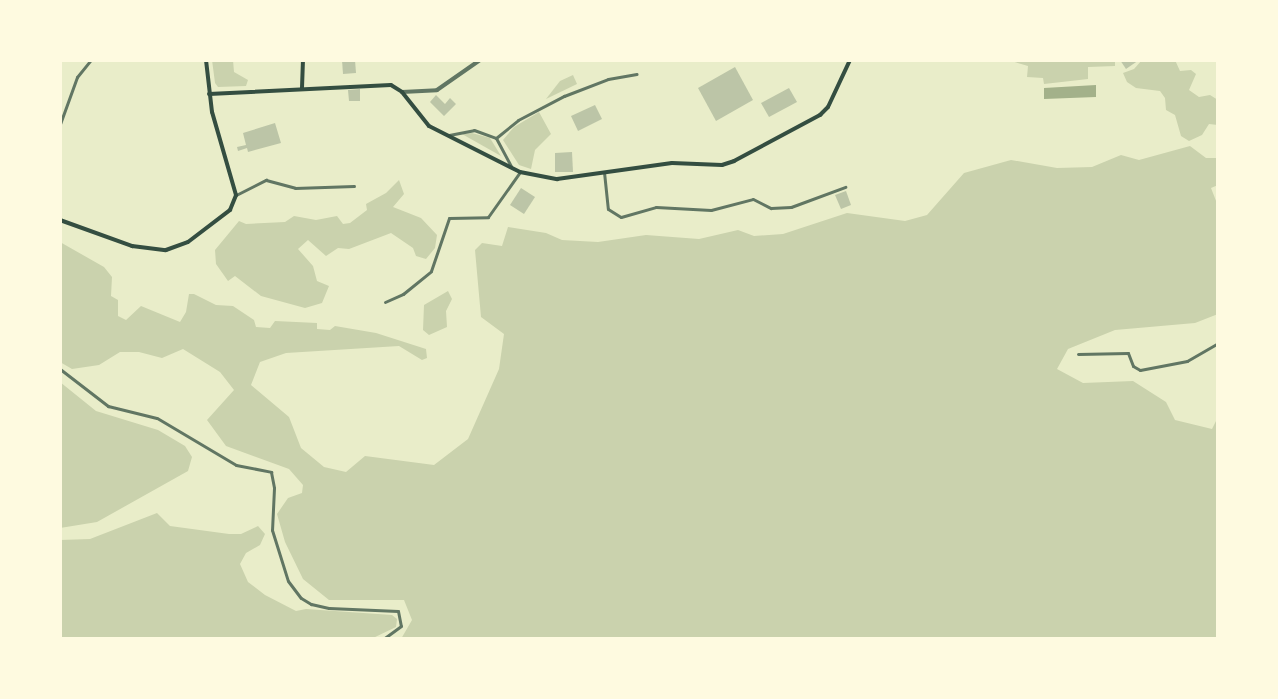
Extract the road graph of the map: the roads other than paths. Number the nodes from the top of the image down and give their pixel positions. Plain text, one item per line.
1 (91, 60) edge
2 (206, 60) edge
3 (303, 60) edge
4 (480, 60) edge
5 (850, 60) edge
6 (637, 74) dead end
7 (302, 88) junction
8 (402, 92) junction
9 (209, 94) junction
10 (60, 124) edge
11 (449, 135) junction
12 (496, 138) junction
13 (511, 166) junction
14 (520, 172) junction
15 (604, 172) junction
16 (354, 186) dead end
17 (845, 187) dead end
18 (236, 195) junction
19 (60, 220) edge
20 (385, 302) dead end
21 (1218, 343) edge
22 (1078, 354) dead end
23 (60, 369) edge
24 (383, 639) edge

1 - 10 street
2 - 9 main road
3 - 7 main road
4 - 8 street
5 - 15 main road
6 - 12 street
7 - 8 main road
7 - 9 main road
8 - 11 main road
9 - 18 main road
11 - 12 street
11 - 13 main road
12 - 13 street
13 - 14 main road
14 - 15 main road
14 - 20 street
15 - 17 street
16 - 18 street
18 - 19 main road
21 - 22 street
23 - 24 street

